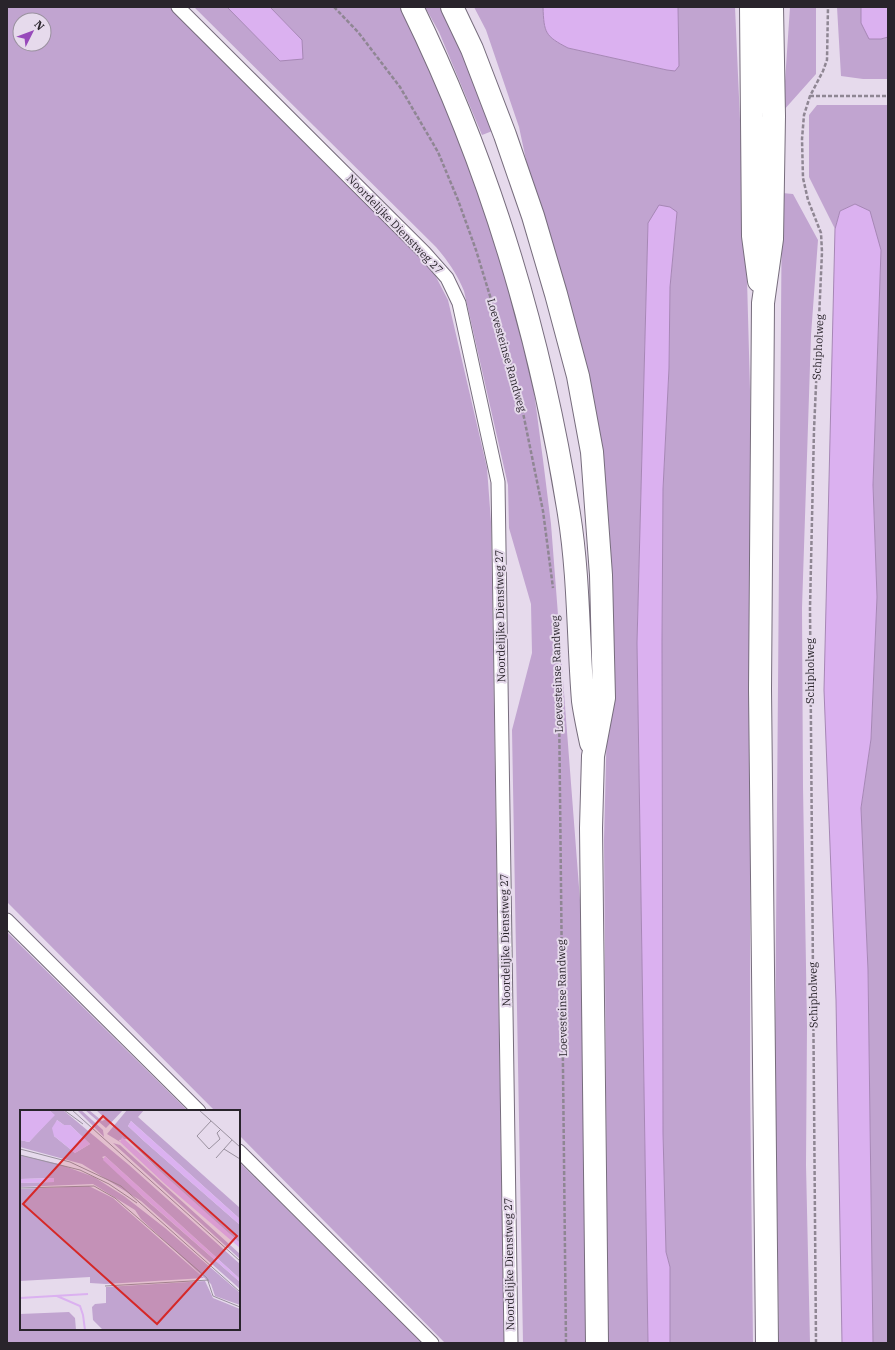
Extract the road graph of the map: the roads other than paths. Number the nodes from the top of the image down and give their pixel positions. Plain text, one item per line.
1 (178, 7) edge
2 (412, 7) edge
3 (452, 7) edge
4 (751, 7) edge
5 (772, 7) edge
6 (763, 303) junction
7 (593, 756) junction
8 (7, 920) edge
9 (198, 1110) edge
10 (240, 1152) edge
11 (432, 1343) edge
12 (511, 1343) edge
13 (597, 1343) edge
14 (767, 1343) edge

1 - 12 lane, Noordelijke Dienstweg 27
2 - 7 street
3 - 7 street
4 - 6 street
5 - 6 street
6 - 14 street
7 - 13 street
8 - 9 lane
10 - 11 lane

